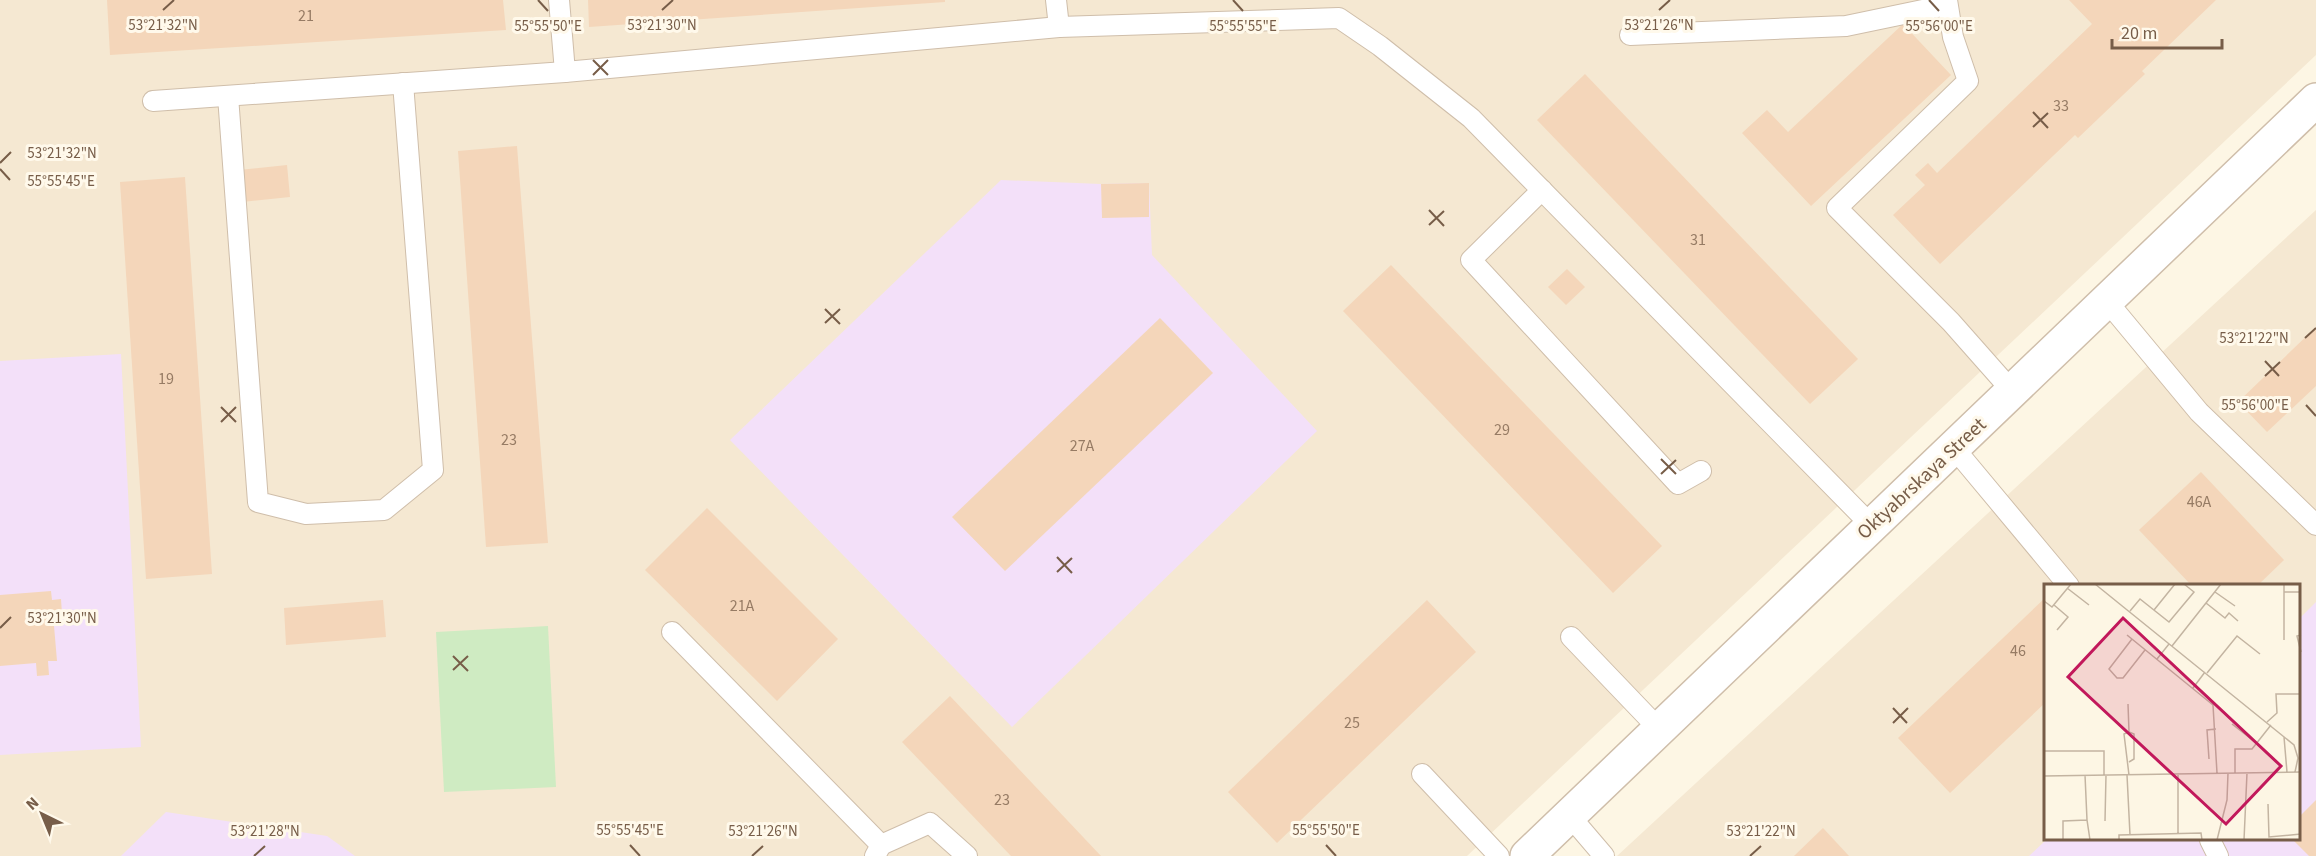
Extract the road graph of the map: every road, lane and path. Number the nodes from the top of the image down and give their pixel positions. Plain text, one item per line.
1 (560, 0) edge
2 (1056, 0) edge
3 (1947, 2) edge
4 (1059, 27) junction
5 (1630, 35) dead end
6 (565, 72) junction
7 (403, 84) junction
8 (228, 96) junction
9 (2316, 100) edge
10 (153, 101) dead end
11 (1542, 190) junction
12 (2106, 300) junction
13 (2012, 391) junction
14 (1954, 448) junction
15 (1701, 471) dead end
16 (1871, 525) junction
17 (2316, 525) edge
18 (2067, 584) edge
19 (672, 632) dead end
20 (1571, 637) dead end
21 (1659, 729) junction
22 (1422, 774) dead end
23 (1569, 815) junction
24 (2210, 841) edge
25 (878, 850) edge
26 (967, 856) edge
27 (1499, 856) edge
28 (1527, 856) edge
29 (1604, 856) edge
30 (2218, 856) edge

1 - 6 lane
2 - 4 lane
3 - 5 lane
3 - 13 lane
4 - 6 lane
4 - 11 lane
6 - 7 lane
7 - 8 lane
7 - 8 lane
8 - 10 lane
9 - 12 street, Oktyabrskaya Street
11 - 15 lane
11 - 16 lane
12 - 13 street, Oktyabrskaya Street
12 - 17 lane
13 - 14 street, Oktyabrskaya Street
14 - 16 street, Oktyabrskaya Street
14 - 18 lane
16 - 21 street, Oktyabrskaya Street
19 - 25 lane
20 - 21 lane
21 - 23 street, Oktyabrskaya Street
22 - 27 lane
23 - 28 street, Oktyabrskaya Street
23 - 29 lane
24 - 30 lane
25 - 26 lane

